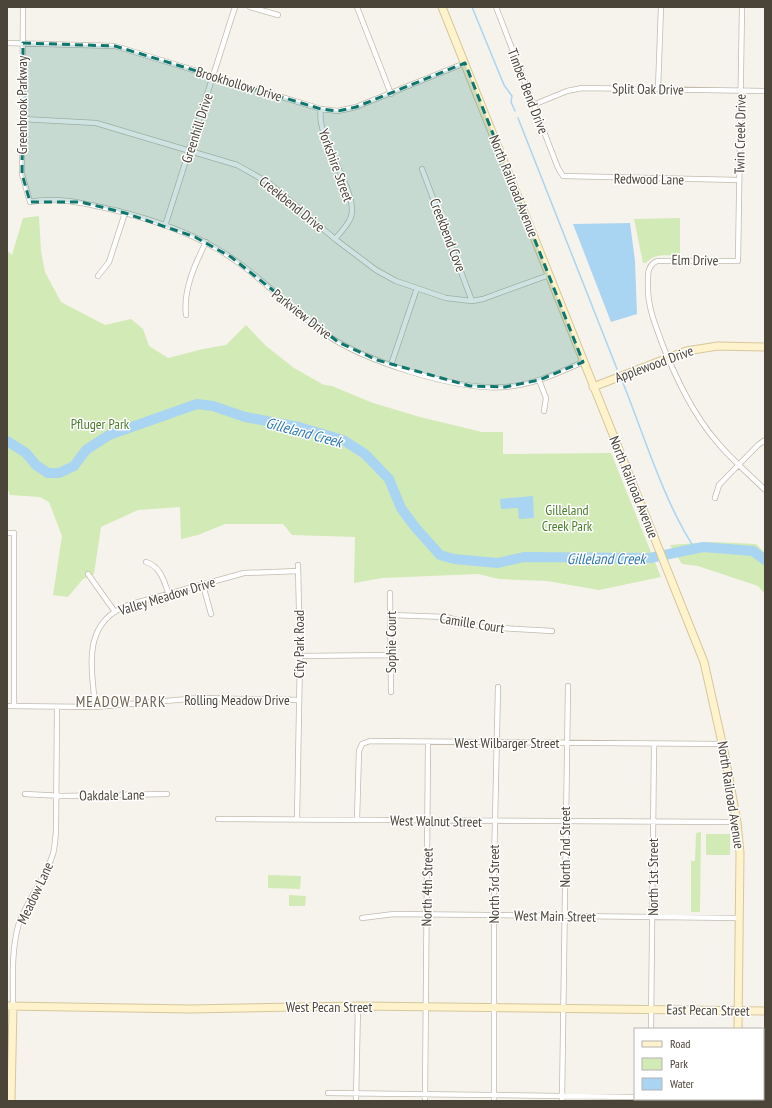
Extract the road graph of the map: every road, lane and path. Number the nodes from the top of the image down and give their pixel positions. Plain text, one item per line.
1 (235, 7) edge
2 (250, 7) edge
3 (357, 7) edge
4 (442, 7) edge
5 (496, 7) edge
6 (661, 7) edge
7 (742, 7) edge
8 (23, 8) edge
9 (278, 15) dead end
10 (7, 43) edge
11 (22, 43) junction
12 (465, 63) junction
13 (214, 76) junction
14 (658, 89) junction
15 (740, 91) junction
16 (765, 92) edge
17 (391, 94) junction
18 (534, 105) junction
19 (321, 109) junction
20 (22, 119) junction
21 (190, 150) junction
22 (422, 170) dead end
23 (561, 174) joint
24 (739, 180) junction
25 (30, 202) joint
26 (124, 213) junction
27 (165, 226) junction
28 (335, 239) junction
29 (206, 242) junction
30 (738, 261) joint
31 (549, 275) junction
32 (98, 276) dead end
33 (417, 288) junction
34 (472, 301) junction
35 (186, 315) dead end
36 (765, 347) edge
37 (668, 358) junction
38 (583, 362) junction
39 (391, 365) junction
40 (539, 380) junction
41 (593, 387) junction
42 (544, 411) dead end
43 (765, 440) edge
44 (738, 464) junction
45 (765, 490) edge
46 (715, 498) dead end
47 (7, 533) edge
48 (146, 562) dead end
49 (298, 565) dead end
50 (298, 571) junction
51 (88, 574) dead end
52 (203, 585) junction
53 (390, 593) dead end
54 (169, 594) junction
55 (115, 612) junction
56 (211, 614) dead end
57 (391, 616) junction
58 (552, 631) dead end
59 (391, 655) junction
60 (300, 656) junction
61 (568, 686) dead end
62 (498, 687) dead end
63 (391, 692) dead end
64 (299, 700) junction
65 (7, 706) edge
66 (14, 706) junction
67 (95, 707) junction
68 (57, 708) junction
69 (428, 742) junction
70 (496, 742) junction
71 (567, 743) junction
72 (654, 744) junction
73 (723, 744) junction
74 (25, 794) dead end
75 (167, 794) dead end
76 (56, 796) junction
77 (218, 819) dead end
78 (297, 819) junction
79 (357, 819) junction
80 (427, 821) junction
81 (495, 821) junction
82 (565, 821) junction
83 (653, 822) junction
84 (737, 822) junction
85 (426, 914) junction
86 (494, 915) junction
87 (565, 916) junction
88 (653, 917) junction
89 (362, 918) dead end
90 (739, 918) junction
91 (10, 1006) edge
92 (358, 1006) junction
93 (425, 1007) junction
94 (493, 1008) junction
95 (563, 1009) junction
96 (651, 1010) junction
97 (738, 1011) junction
98 (765, 1011) edge
99 (651, 1028) edge
100 (738, 1028) edge
101 (328, 1093) dead end
102 (356, 1094) junction
103 (425, 1095) junction
104 (634, 1097) edge
105 (494, 1098) edge
106 (562, 1099) edge
107 (11, 1101) edge
108 (356, 1101) edge
109 (425, 1101) edge

1 - 13 street, Greenhill Drive
2 - 9 street
3 - 17 street
4 - 12 street, North Railroad Avenue
5 - 18 street, Timber Bend Drive
6 - 14 street
7 - 15 street, Twin Creek Drive
8 - 11 street, Greenbrook Parkway
10 - 11 street, Brookhollow Drive
11 - 13 street, Brookhollow Drive
11 - 20 street, Greenbrook Parkway
12 - 17 street, Brookhollow Drive
12 - 31 street, North Railroad Avenue
13 - 19 street, Brookhollow Drive
13 - 21 street, Greenhill Drive
14 - 15 street, Split Oak Drive
14 - 18 street, Split Oak Drive
15 - 16 street, Split Oak Drive
15 - 24 street, Twin Creek Drive
17 - 19 street, Brookhollow Drive
18 - 23 street, Timber Bend Drive
19 - 28 street, Yorkshire Street
20 - 21 street, Creekbend Drive
20 - 25 street, Greenbrook Parkway
21 - 27 street, Greenhill Drive
21 - 28 street, Creekbend Drive
22 - 34 street, Creekbend Cove
23 - 24 street, Redwood Lane
24 - 30 street, Twin Creek Drive
25 - 26 street, Parkview Drive
26 - 27 street, Parkview Drive
26 - 32 street
27 - 29 street, Parkview Drive
28 - 33 street, Creekbend Drive
29 - 35 street
29 - 39 street, Parkview Drive
30 - 37 street, Elm Drive
31 - 34 street, Creekbend Drive
31 - 38 street, North Railroad Avenue
33 - 34 street, Creekbend Drive
33 - 39 street
36 - 37 street, Applewood Drive
37 - 41 street, Applewood Drive
37 - 44 street
38 - 40 street, Parkview Drive
38 - 41 street, North Railroad Avenue
39 - 40 street, Parkview Drive
40 - 42 street
41 - 73 street, North Railroad Avenue
43 - 44 street
44 - 45 street
44 - 46 street
47 - 66 street
48 - 54 street
49 - 50 street, City Park Road
50 - 52 street, Valley Meadow Drive
50 - 60 street, City Park Road
51 - 55 street
52 - 54 street, Valley Meadow Drive
52 - 56 street
53 - 57 street, Sophie Court
54 - 55 street, Valley Meadow Drive
55 - 67 street, Valley Meadow Drive
57 - 58 street, Camille Court
57 - 59 street, Sophie Court
59 - 60 street
59 - 63 street, Sophie Court
60 - 64 street, City Park Road
61 - 71 street, North 2nd Street
62 - 70 street, North 3rd Street
64 - 67 street, Rolling Meadow Drive
64 - 78 street, City Park Road
65 - 66 street, Rolling Meadow Drive
66 - 68 street, Rolling Meadow Drive
67 - 68 street, Rolling Meadow Drive
68 - 76 street, Meadow Lane
69 - 70 street, West Wilbarger Street
69 - 79 street, West Wilbarger Street
69 - 80 street, North 4th Street
70 - 71 street, West Wilbarger Street
70 - 81 street, North 3rd Street
71 - 72 street, West Wilbarger Street
71 - 82 street, North 2nd Street
72 - 73 street, West Wilbarger Street
72 - 83 street, North 1st Street
73 - 84 street, North Railroad Avenue
74 - 76 street, Oakdale Lane
75 - 76 street, Oakdale Lane
76 - 91 street, Meadow Lane
77 - 78 street, West Walnut Street
78 - 79 street, West Walnut Street
79 - 80 street, West Walnut Street
80 - 81 street, West Walnut Street
80 - 85 street, North 4th Street
81 - 82 street, West Walnut Street
81 - 86 street, North 3rd Street
82 - 83 street, West Walnut Street
82 - 87 street, North 2nd Street
83 - 84 street, West Walnut Street
83 - 88 street, North 1st Street
84 - 90 street, North Railroad Avenue
85 - 86 street, West Main Street
85 - 89 street, West Main Street
85 - 93 street, North 4th Street
86 - 87 street, West Main Street
86 - 94 street, North 3rd Street
87 - 88 street, West Main Street
87 - 95 street, North 2nd Street
88 - 90 street, West Main Street
88 - 96 street, North 1st Street
90 - 97 street, North Railroad Avenue
91 - 92 street, West Pecan Street
91 - 107 street
92 - 93 street, West Pecan Street
92 - 102 street
93 - 94 street, West Pecan Street
93 - 103 street, North 4th Street
94 - 95 street, West Pecan Street
94 - 105 street, North 3rd Street
95 - 96 street, West Pecan Street
95 - 106 street, North 2nd Street
96 - 97 street, East Pecan Street
96 - 99 street, North 1st Street
97 - 98 street, East Pecan Street
97 - 100 street, North Railroad Avenue
101 - 102 street
102 - 103 street
102 - 108 street
103 - 105 street
103 - 109 street, North 4th Street
104 - 106 street
105 - 106 street

